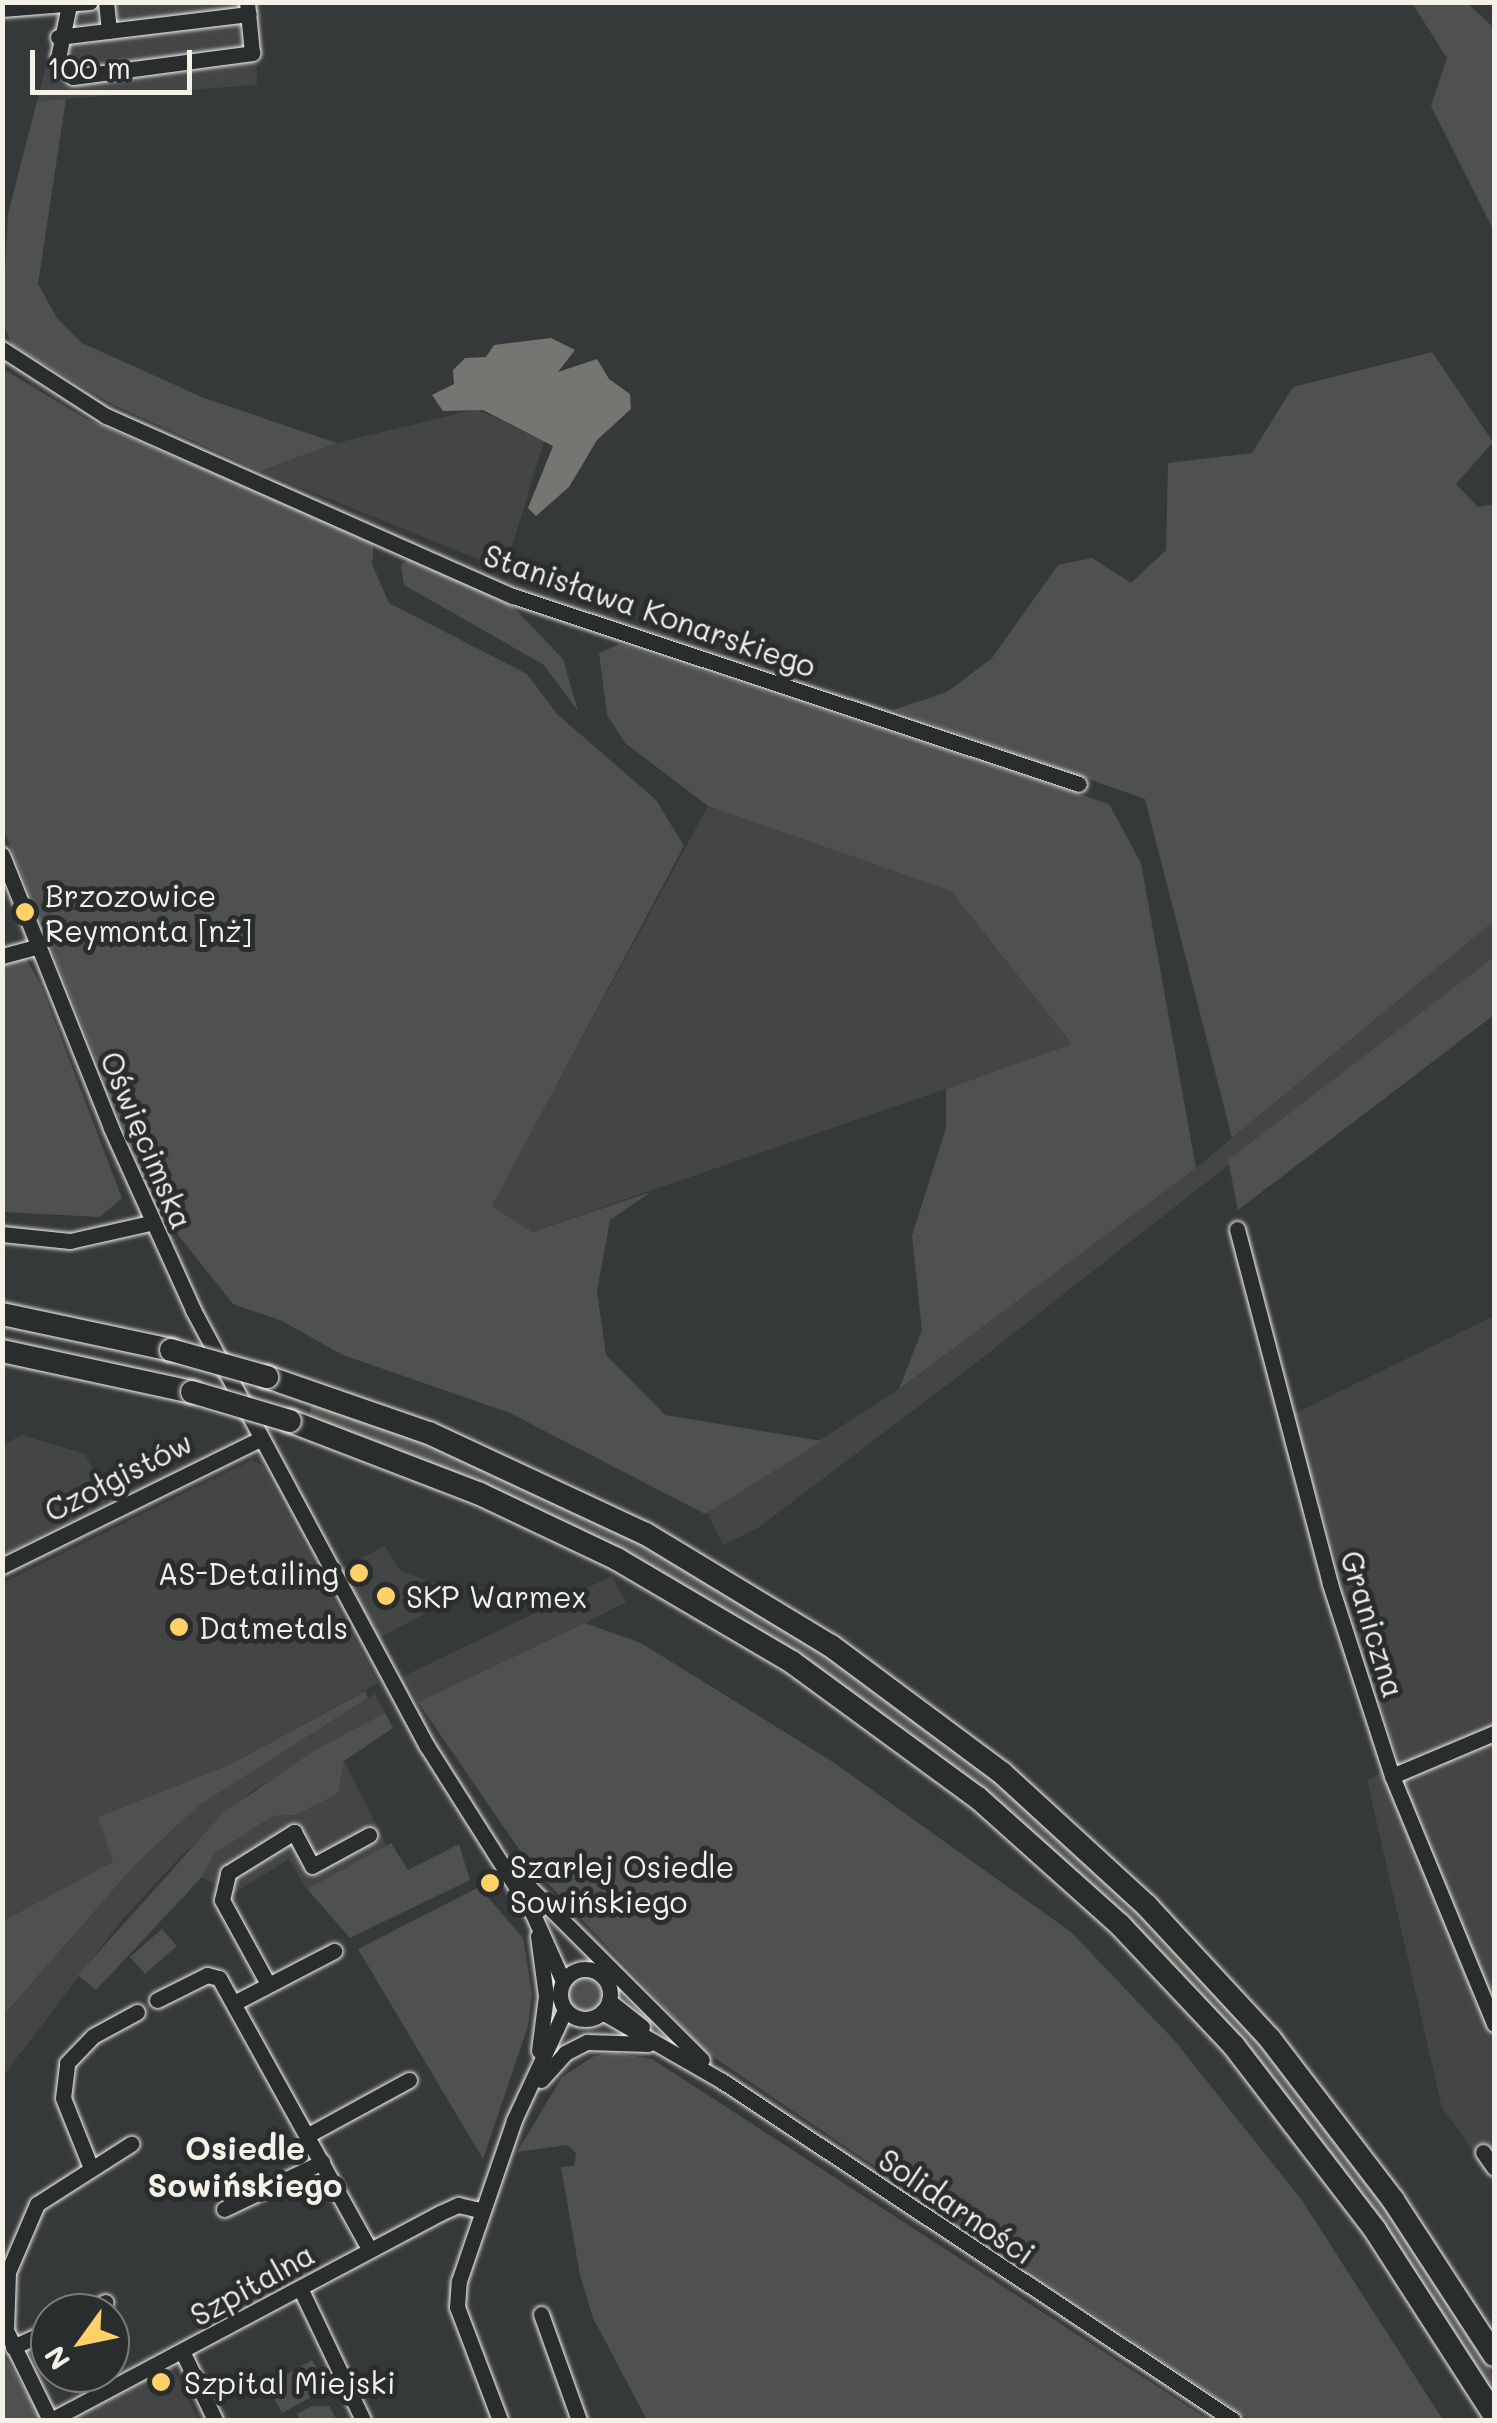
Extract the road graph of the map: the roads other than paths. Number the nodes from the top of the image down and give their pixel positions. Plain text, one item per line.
1 (90, 2) edge
2 (106, 2) edge
3 (68, 4) edge
4 (248, 8) edge
5 (2, 10) edge
6 (109, 31) junction
7 (58, 38) junction
8 (2, 349) edge
9 (1079, 784) dead end
10 (2, 854) edge
11 (39, 946) junction
12 (2, 956) edge
13 (150, 1223) junction
14 (1237, 1229) dead end
15 (2, 1234) edge
16 (2, 1314) edge
17 (2, 1350) edge
18 (260, 1439) junction
19 (2, 1566) edge
20 (1494, 1733) edge
21 (1392, 1776) junction
22 (369, 1835) dead end
23 (489, 1845) junction
24 (532, 1912) junction
25 (334, 1951) dead end
26 (579, 1970) junction
27 (563, 1981) junction
28 (268, 1984) junction
29 (158, 2000) dead end
30 (234, 2002) junction
31 (605, 2006) junction
32 (137, 2012) dead end
33 (572, 2015) junction
34 (1494, 2024) edge
35 (695, 2064) junction
36 (409, 2080) dead end
37 (722, 2081) junction
38 (524, 2103) junction
39 (308, 2136) junction
40 (130, 2144) dead end
41 (1484, 2152) dead end
42 (322, 2162) junction
43 (90, 2168) junction
44 (1494, 2168) edge
45 (224, 2209) dead end
46 (480, 2210) junction
47 (370, 2250) junction
48 (301, 2290) junction
49 (542, 2314) dead end
50 (30, 2339) edge
51 (14, 2346) junction
52 (183, 2353) junction
53 (1494, 2355) edge
54 (1494, 2415) edge
55 (51, 2420) edge
56 (215, 2420) edge
57 (363, 2420) edge
58 (500, 2420) edge
59 (579, 2420) edge
60 (1232, 2420) edge

1 - 3 street
2 - 6 street
3 - 5 street
3 - 7 street
4 - 6 street
4 - 7 street
6 - 7 street
8 - 9 street, Stanisława Konarskiego
10 - 11 street, Oświęcimska
11 - 12 street
11 - 13 street, Oświęcimska
13 - 15 street
13 - 18 street, Oświęcimska
14 - 21 street, Graniczna
16 - 53 highway, bridge
17 - 54 highway, bridge
18 - 19 street, Czołgistów
18 - 23 street, Oświęcimska
20 - 21 street
21 - 34 street, Graniczna
22 - 28 street
23 - 24 street
23 - 37 street
24 - 26 street
24 - 27 street
24 - 38 street
25 - 28 street
26 - 27 street
26 - 31 street, Solidarności
27 - 33 street
28 - 30 street
29 - 30 street
30 - 39 street
31 - 33 street
31 - 35 street, Solidarności
32 - 43 street
33 - 38 street
35 - 37 street, Solidarności
35 - 38 street
36 - 39 street
37 - 60 street, Solidarności
38 - 46 street
39 - 42 street
40 - 43 street
41 - 44 street
42 - 45 street
42 - 47 street
43 - 51 street
46 - 47 street, Szpitalna
46 - 58 street
47 - 48 street, Szpitalna
48 - 52 street, Szpitalna
48 - 57 street
49 - 59 street
50 - 51 street
51 - 55 street
52 - 55 street, Szpitalna
52 - 56 street

